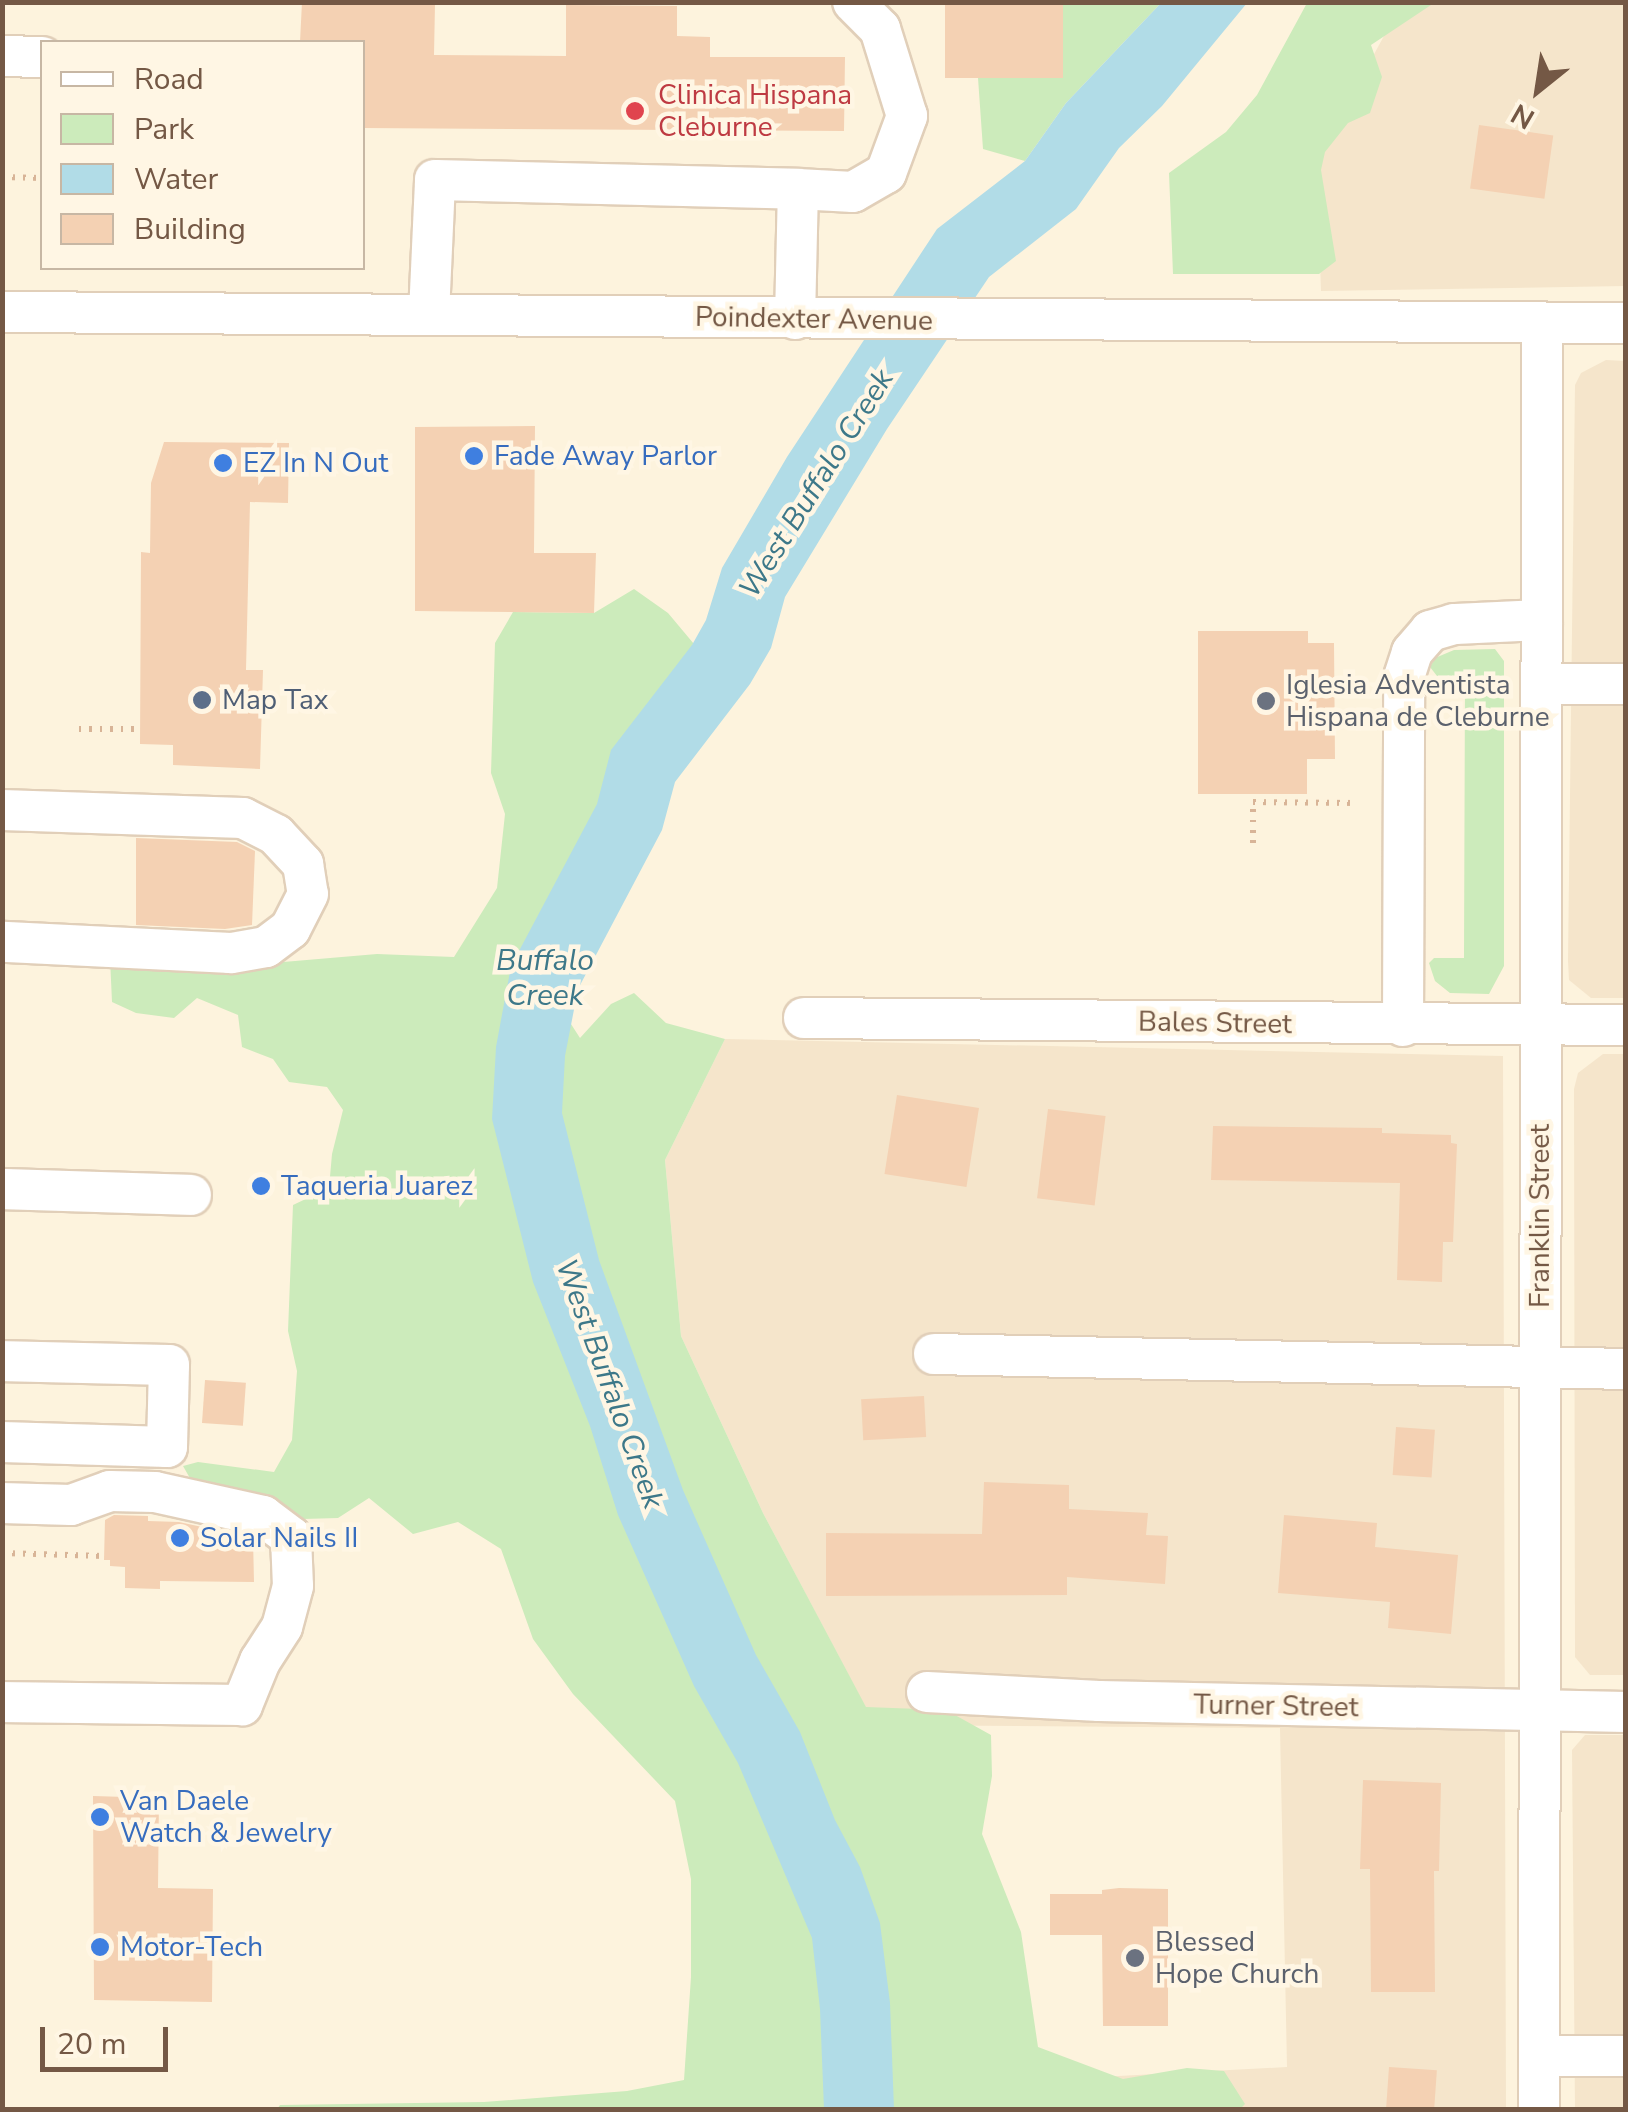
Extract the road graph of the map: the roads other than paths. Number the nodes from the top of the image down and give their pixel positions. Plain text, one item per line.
1 (853, 2) edge
2 (2, 56) edge
3 (40, 56) edge
4 (798, 189) junction
5 (2, 312) edge
6 (429, 314) junction
7 (795, 319) junction
8 (1542, 323) junction
9 (1626, 323) edge
10 (1542, 620) junction
11 (1543, 684) junction
12 (1626, 684) edge
13 (2, 810) edge
14 (2, 942) edge
15 (804, 1018) dead end
16 (1540, 1024) junction
17 (1626, 1025) edge
18 (1403, 1026) junction
19 (2, 1189) edge
20 (191, 1195) dead end
21 (934, 1354) dead end
22 (2, 1361) edge
23 (1539, 1369) junction
24 (1626, 1369) edge
25 (2, 1442) edge
26 (2, 1502) edge
27 (927, 1692) dead end
28 (2, 1702) edge
29 (1541, 1712) junction
30 (1626, 1712) edge
31 (1539, 2056) junction
32 (1626, 2056) edge
33 (1539, 2110) edge

1 - 4 street
2 - 3 street
4 - 6 street
4 - 7 street
5 - 6 street, Poindexter Avenue
6 - 7 street, Poindexter Avenue
7 - 8 street, Poindexter Avenue
8 - 9 street, Poindexter Avenue
8 - 10 street, Franklin Street
10 - 11 street, Franklin Street
10 - 18 street
11 - 12 street
11 - 16 street, Franklin Street
13 - 14 street
15 - 18 street, Bales Street
16 - 17 street, Bales Street
16 - 18 street, Bales Street
16 - 23 street, Franklin Street
19 - 20 street
21 - 23 street
22 - 25 street
23 - 24 street
23 - 29 street, Franklin Street
26 - 28 street
27 - 29 street, Turner Street
29 - 30 street, Turner Street
29 - 31 street, Franklin Street
31 - 32 street
31 - 33 street, Franklin Street

